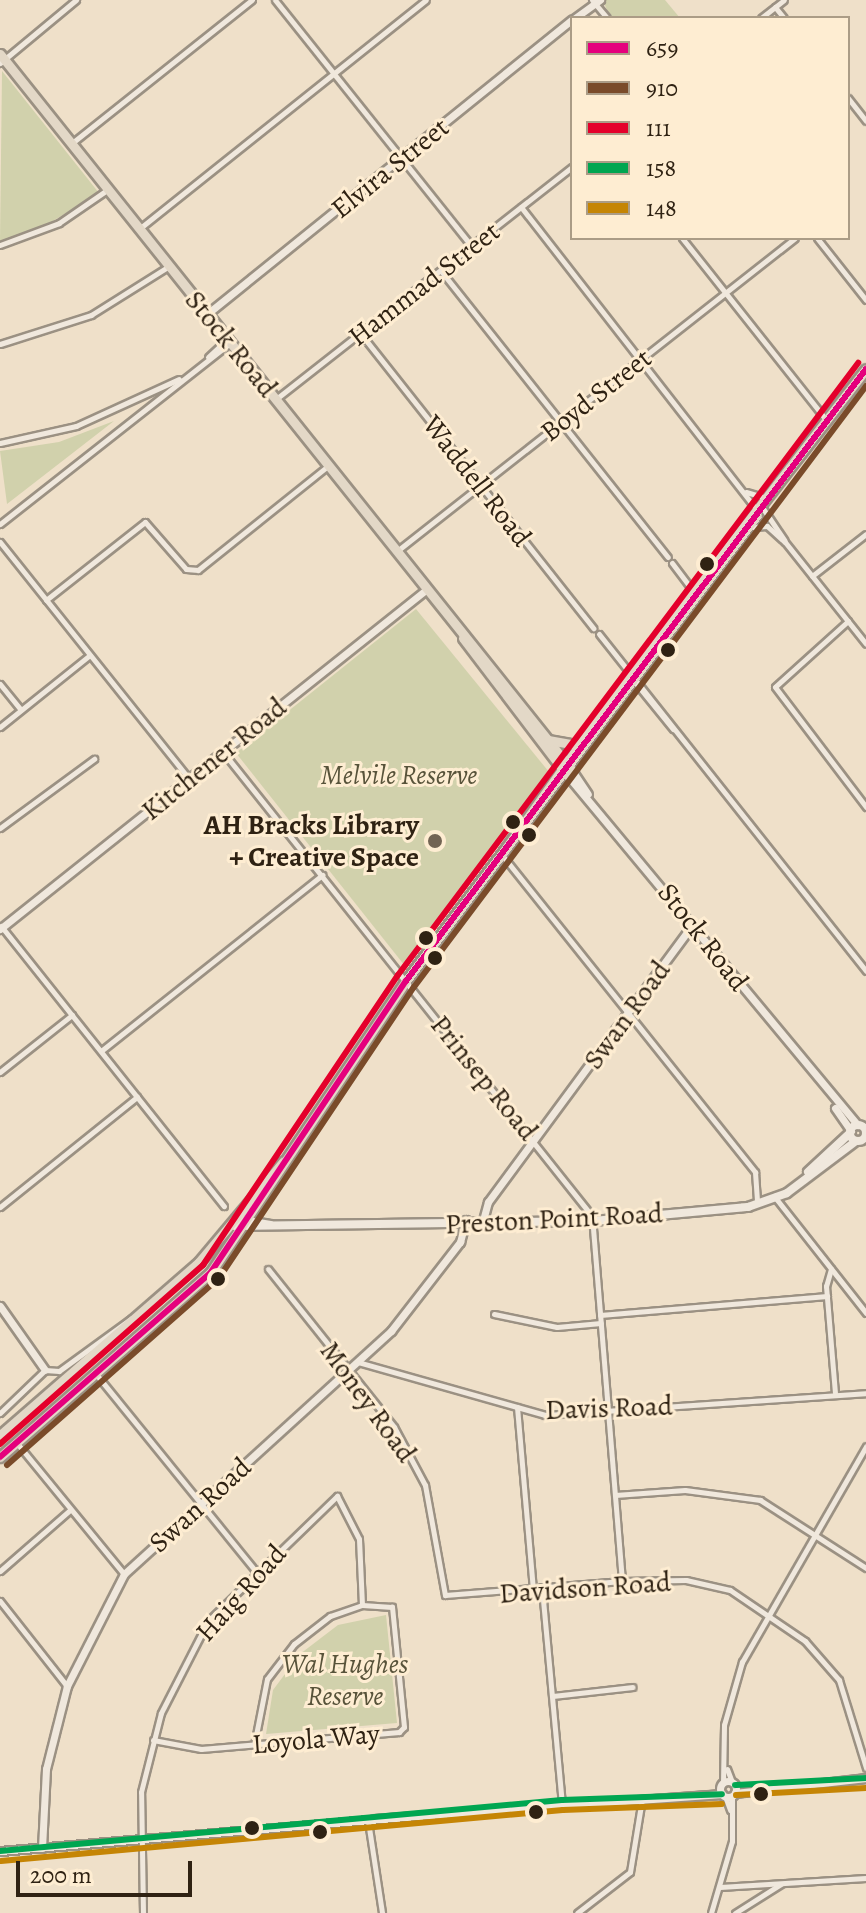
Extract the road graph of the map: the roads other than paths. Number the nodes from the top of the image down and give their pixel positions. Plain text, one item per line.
1 (76, 0) edge
2 (252, 0) edge
3 (275, 0) edge
4 (426, 0) edge
5 (784, 0) edge
6 (594, 1) edge
7 (775, 7) junction
8 (576, 16) edge
9 (764, 16) edge
10 (782, 16) edge
11 (570, 21) edge
12 (1, 59) edge
13 (335, 73) junction
14 (850, 101) edge
15 (866, 121) edge
16 (72, 144) junction
17 (403, 158) junction
18 (570, 169) edge
19 (108, 190) junction
20 (521, 207) junction
21 (139, 229) junction
22 (684, 240) edge
23 (792, 240) edge
24 (819, 240) edge
25 (0, 245) edge
26 (472, 247) junction
27 (169, 266) junction
28 (441, 271) junction
29 (725, 293) junction
30 (866, 300) edge
31 (207, 314) junction
32 (361, 334) junction
33 (228, 341) junction
34 (0, 344) edge
35 (641, 359) junction
36 (866, 369) edge
37 (184, 376) junction
38 (276, 399) junction
39 (562, 421) junction
40 (827, 421) junction
41 (0, 443) edge
42 (329, 466) junction
43 (481, 485) junction
44 (745, 491) junction
45 (769, 498) junction
46 (759, 511) junction
47 (0, 514) edge
48 (2, 522) edge
49 (752, 527) junction
50 (866, 534) edge
51 (0, 542) edge
52 (785, 542) junction
53 (397, 551) junction
54 (812, 576) junction
55 (427, 589) junction
56 (699, 591) junction
57 (46, 600) junction
58 (848, 621) junction
59 (593, 628) dead end
60 (462, 634) junction
61 (599, 634) dead end
62 (866, 644) edge
63 (90, 655) junction
64 (635, 678) junction
65 (0, 684) edge
66 (21, 710) junction
67 (0, 727) edge
68 (548, 740) junction
69 (578, 743) junction
70 (223, 752) junction
71 (94, 759) dead end
72 (566, 768) junction
73 (189, 779) junction
74 (866, 807) edge
75 (0, 828) edge
76 (503, 852) junction
77 (322, 875) junction
78 (693, 924) junction
79 (1, 927) edge
80 (866, 971) edge
81 (406, 981) junction
82 (627, 1012) junction
83 (72, 1015) junction
84 (101, 1052) junction
85 (0, 1072) edge
86 (137, 1097) junction
87 (861, 1133) edge
88 (534, 1140) junction
89 (774, 1197) junction
90 (757, 1200) junction
91 (224, 1206) dead end
92 (0, 1207) edge
93 (592, 1219) junction
94 (482, 1222) junction
95 (240, 1223) junction
96 (466, 1223) junction
97 (199, 1262) junction
98 (268, 1269) dead end
99 (831, 1269) junction
100 (211, 1272) junction
101 (827, 1296) junction
102 (0, 1306) edge
103 (866, 1313) edge
104 (494, 1314) dead end
105 (600, 1315) junction
106 (138, 1316) junction
107 (601, 1323) junction
108 (358, 1362) junction
109 (45, 1370) junction
110 (348, 1371) junction
111 (96, 1373) junction
112 (835, 1393) junction
113 (866, 1393) edge
114 (517, 1407) junction
115 (607, 1411) junction
116 (0, 1413) edge
117 (0, 1435) edge
118 (16, 1442) junction
119 (866, 1446) edge
120 (0, 1457) edge
121 (615, 1495) junction
122 (201, 1503) junction
123 (70, 1510) junction
124 (815, 1531) junction
125 (866, 1568) edge
126 (254, 1569) junction
127 (0, 1571) edge
128 (124, 1574) junction
129 (622, 1581) junction
130 (542, 1589) junction
131 (533, 1590) junction
132 (445, 1595) joint
133 (0, 1601) edge
134 (362, 1605) junction
135 (769, 1613) junction
136 (67, 1686) junction
137 (632, 1687) dead end
138 (553, 1696) junction
139 (153, 1740) junction
140 (254, 1745) junction
141 (866, 1768) edge
142 (866, 1778) edge
143 (728, 1790) junction
144 (642, 1797) junction
145 (562, 1803) junction
146 (368, 1821) junction
147 (137, 1839) junction
148 (42, 1848) junction
149 (0, 1851) edge
150 (866, 1878) edge
151 (782, 1883) junction
152 (720, 1887) junction
153 (143, 1913) edge
154 (382, 1913) edge
155 (577, 1913) edge
156 (711, 1913) edge
157 (735, 1913) edge

1 - 12 street
2 - 16 street
3 - 13 street
4 - 13 street
5 - 7 street
6 - 8 street, Elvira Street
7 - 9 street
7 - 10 street
11 - 17 street, Elvira Street
12 - 16 main road, Stock Road
13 - 17 street
13 - 21 street
14 - 15 street
16 - 19 main road, Stock Road
17 - 26 street
17 - 31 street, Elvira Street
18 - 20 street, Hammad Street
19 - 21 main road, Stock Road
19 - 25 street
20 - 26 street, Hammad Street
20 - 35 street
21 - 27 main road, Stock Road
22 - 29 street
23 - 29 street, Boyd Street
24 - 30 street
26 - 28 street, Hammad Street
27 - 31 main road, Stock Road
27 - 34 street
28 - 32 street, Hammad Street
28 - 39 street
29 - 35 street, Boyd Street
29 - 40 street
31 - 33 main road, Stock Road
32 - 38 street, Hammad Street
32 - 43 street, Waddell Road
33 - 37 street
33 - 38 main road, Stock Road
35 - 39 street, Boyd Street
35 - 44 street
36 - 40 main road
37 - 41 street
37 - 48 street
38 - 42 main road, Stock Road
39 - 43 street, Boyd Street
39 - 56 street
40 - 45 main road
42 - 53 main road, Stock Road
42 - 57 street
43 - 53 street, Boyd Street
43 - 59 street, Waddell Road
44 - 45 street
44 - 46 street
45 - 46 main road
46 - 49 main road
46 - 52 street
46 - 56 main road
47 - 48 street
49 - 52 street
49 - 56 main road
50 - 54 street
51 - 57 street
52 - 54 street
53 - 55 main road, Stock Road
54 - 58 street
55 - 60 main road, Stock Road
55 - 70 street, Kitchener Road
56 - 64 main road
57 - 63 street
58 - 62 street
58 - 74 street
60 - 68 main road, Stock Road
60 - 72 main road, Stock Road
61 - 64 street
63 - 66 street
63 - 73 street
64 - 69 main road
64 - 72 main road
64 - 80 street
65 - 66 street
66 - 67 street
68 - 69 main road
68 - 72 main road, Stock Road
69 - 72 main road
70 - 73 street, Kitchener Road
70 - 77 street, Prinsep Road
71 - 75 street
72 - 76 main road
72 - 78 street, Stock Road
73 - 79 street, Kitchener Road
76 - 81 main road
76 - 82 street
77 - 81 street, Prinsep Road
77 - 84 street
78 - 82 street, Swan Road
78 - 87 street, Stock Road
79 - 83 street
81 - 88 street, Prinsep Road
81 - 95 main road
82 - 88 street, Swan Road
82 - 90 street
83 - 84 street
83 - 85 street
84 - 86 street
86 - 91 street
86 - 92 street
87 - 89 main road, Preston Point Road
88 - 93 street, Prinsep Road
88 - 94 street, Swan Road
89 - 90 main road, Preston Point Road
89 - 93 main road, Preston Point Road
89 - 99 street
90 - 93 main road, Preston Point Road
93 - 94 main road, Preston Point Road
93 - 105 street
94 - 96 main road, Preston Point Road
95 - 96 main road, Preston Point Road
95 - 97 main road
95 - 100 main road
96 - 108 street, Swan Road
97 - 100 main road
97 - 106 main road
98 - 110 street, Money Road
99 - 101 street
99 - 103 street
100 - 111 main road
101 - 105 street
101 - 112 street
102 - 109 street
104 - 107 street
105 - 107 street
106 - 109 street
106 - 117 main road
107 - 115 street
108 - 110 street, Swan Road
108 - 114 street, Davis Road
109 - 116 street
110 - 122 street, Swan Road
110 - 132 street, Money Road
111 - 118 main road
111 - 122 street
112 - 113 street, Davis Road
112 - 115 street, Davis Road
114 - 115 street, Davis Road
114 - 131 street
115 - 121 street
118 - 120 main road
118 - 123 street
119 - 124 street
121 - 124 street
121 - 129 street
122 - 126 street
122 - 128 street, Swan Road
123 - 127 street
123 - 128 street
124 - 125 street
124 - 135 street
126 - 134 street, Haig Road
126 - 139 street, Haig Road
128 - 136 street, Swan Road
129 - 130 street, Davidson Road
129 - 135 street, Davidson Road
130 - 131 street, Davidson Road
130 - 138 street
131 - 132 street, Davidson Road
133 - 136 street
134 - 140 street
134 - 140 street, Loyola Way
135 - 141 street, Davidson Road
135 - 143 street
136 - 148 street, Swan Road
137 - 138 street
138 - 145 street
139 - 140 street, Loyola Way
139 - 147 street, Haig Road
142 - 143 street
143 - 144 street
143 - 152 street
144 - 145 street
144 - 155 street
145 - 146 street
146 - 147 street
146 - 154 street
147 - 148 street
147 - 153 street, Haig Road
148 - 149 street
150 - 151 street
151 - 152 street
151 - 157 street
152 - 156 street

